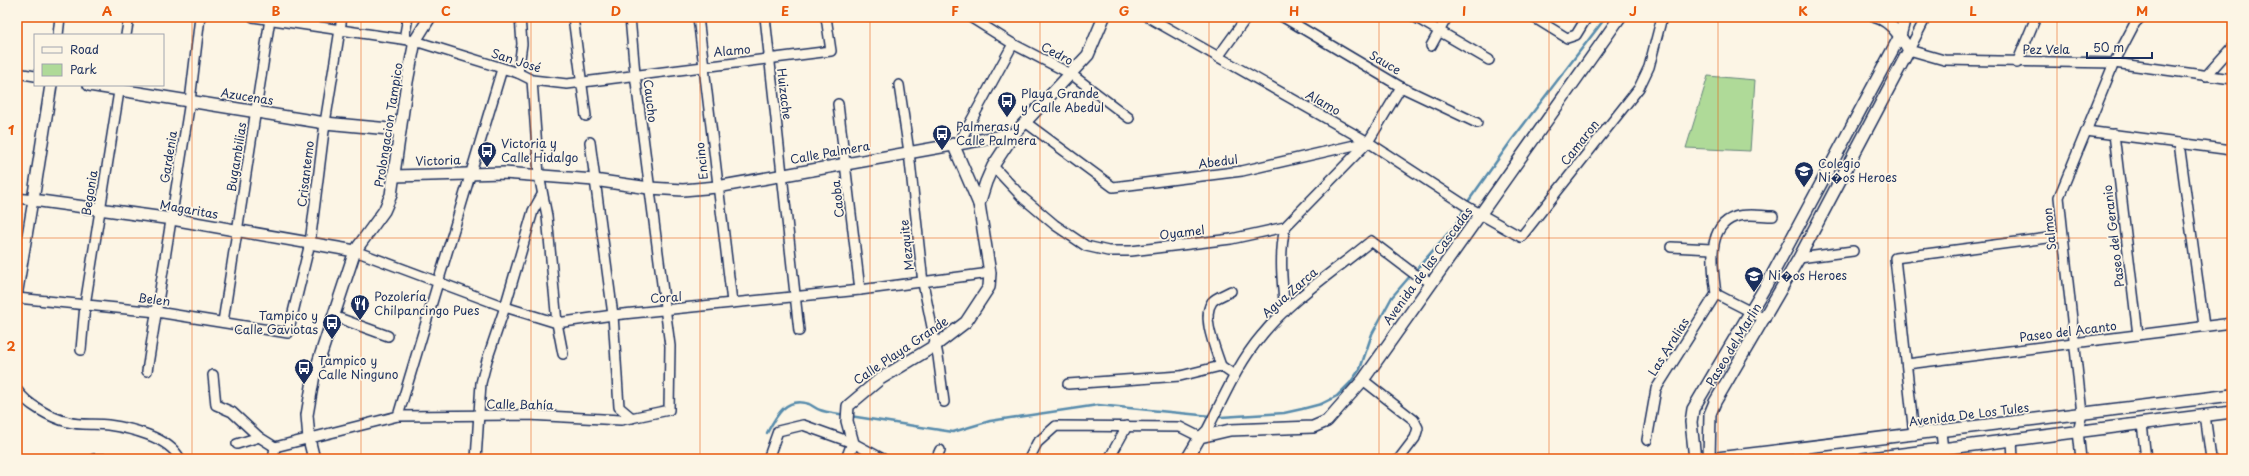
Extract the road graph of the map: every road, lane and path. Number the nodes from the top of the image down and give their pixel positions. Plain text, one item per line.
1 (60, 17) edge
2 (129, 17) edge
3 (200, 17) edge
4 (253, 17) edge
5 (342, 17) edge
6 (408, 17) edge
7 (430, 17) edge
8 (520, 17) edge
9 (573, 17) edge
10 (630, 17) edge
11 (698, 17) edge
12 (765, 17) edge
13 (826, 17) edge
14 (970, 17) edge
15 (1104, 17) edge
16 (1148, 17) edge
17 (1247, 17) edge
18 (1283, 17) edge
19 (1415, 17) edge
20 (1447, 17) edge
21 (1533, 17) edge
22 (1587, 17) edge
23 (1620, 17) edge
24 (1662, 17) edge
25 (1876, 17) edge
26 (1905, 17) edge
27 (1926, 17) edge
28 (2036, 17) edge
29 (2141, 17) edge
30 (270, 19) junction
31 (340, 29) junction
32 (1439, 30) junction
33 (58, 34) edge
34 (126, 34) edge
35 (1900, 36) junction
36 (410, 40) junction
37 (1013, 44) junction
38 (1431, 46) dead end
39 (2232, 47) edge
40 (1909, 50) junction
41 (1218, 57) junction
42 (768, 60) junction
43 (1489, 60) dead end
44 (2017, 63) junction
45 (2114, 63) junction
46 (704, 66) junction
47 (502, 69) junction
48 (17, 73) edge
49 (518, 73) junction
50 (635, 74) junction
51 (1071, 74) junction
52 (34, 76) edge
53 (2206, 76) junction
54 (532, 80) junction
55 (2232, 80) edge
56 (582, 82) junction
57 (899, 85) dead end
58 (51, 86) edge
59 (104, 86) edge
60 (119, 87) edge
61 (1401, 87) junction
62 (190, 101) junction
63 (838, 104) dead end
64 (257, 112) junction
65 (586, 116) dead end
66 (1129, 118) dead end
67 (1025, 122) junction
68 (325, 123) junction
69 (1477, 123) dead end
70 (400, 130) junction
71 (2086, 131) junction
72 (1014, 134) junction
73 (2114, 134) junction
74 (590, 142) dead end
75 (1368, 142) junction
76 (956, 143) junction
77 (2179, 143) junction
78 (2232, 150) edge
79 (909, 152) junction
80 (846, 163) junction
81 (993, 166) junction
82 (1829, 168) junction
83 (470, 174) junction
84 (783, 174) junction
85 (539, 175) junction
86 (1843, 175) junction
87 (394, 176) junction
88 (594, 180) junction
89 (717, 187) junction
90 (649, 188) junction
91 (542, 195) junction
92 (17, 198) edge
93 (33, 200) junction
94 (979, 204) junction
95 (99, 209) junction
96 (1482, 215) junction
97 (1773, 216) dead end
98 (172, 219) junction
99 (1285, 227) junction
100 (238, 232) junction
101 (2063, 236) junction
102 (310, 243) junction
103 (1672, 247) dead end
104 (1712, 249) junction
105 (356, 251) junction
106 (1853, 251) dead end
107 (1799, 258) junction
108 (990, 273) junction
109 (437, 281) junction
110 (1431, 282) junction
111 (923, 283) junction
112 (860, 290) junction
113 (1231, 291) dead end
114 (1716, 294) junction
115 (795, 295) junction
116 (17, 297) edge
117 (732, 302) junction
118 (85, 305) junction
119 (505, 307) junction
120 (665, 309) junction
121 (1285, 311) junction
122 (157, 312) junction
123 (1752, 312) junction
124 (613, 314) junction
125 (333, 316) junction
126 (1765, 319) junction
127 (223, 322) junction
128 (557, 323) junction
129 (2232, 323) edge
130 (2204, 326) junction
131 (799, 331) dead end
132 (288, 333) joint
133 (2138, 335) junction
134 (388, 336) dead end
135 (2074, 343) junction
136 (936, 345) junction
137 (670, 346) joint
138 (81, 350) dead end
139 (563, 354) dead end
140 (1907, 364) junction
141 (1221, 366) junction
142 (147, 372) dead end
143 (213, 374) dead end
144 (1234, 375) junction
145 (1363, 380) junction
146 (1068, 384) dead end
147 (17, 390) edge
148 (2232, 395) edge
149 (944, 402) dead end
150 (2232, 412) edge
151 (2082, 414) junction
152 (2205, 415) junction
153 (398, 416) junction
154 (478, 416) junction
155 (632, 418) junction
156 (2142, 424) junction
157 (1127, 426) junction
158 (2078, 431) junction
159 (1941, 432) junction
160 (1203, 433) junction
161 (1914, 435) junction
162 (259, 437) junction
163 (309, 439) junction
164 (1647, 440) dead end
165 (2012, 440) junction
166 (854, 443) junction
167 (237, 444) dead end
168 (276, 447) junction
169 (940, 450) dead end
170 (1943, 454) edge
171 (94, 459) edge
172 (104, 459) edge
173 (180, 459) edge
174 (273, 459) edge
175 (314, 459) edge
176 (476, 459) edge
177 (768, 459) edge
178 (847, 459) edge
179 (883, 459) edge
180 (936, 459) edge
181 (1029, 459) edge
182 (1109, 459) edge
183 (1187, 459) edge
184 (1399, 459) edge
185 (1695, 459) edge
186 (1709, 459) edge
187 (1863, 459) edge
188 (2013, 459) edge
189 (2081, 459) edge
190 (2146, 459) edge
191 (2211, 459) edge

1 - 33 street
2 - 34 street
3 - 62 street, Gardenia
4 - 30 street, San José
5 - 31 street, Crisantemo
6 - 36 street
7 - 36 street, Prolongacion Tampico
8 - 49 street
9 - 56 street
10 - 50 street, Caucho
11 - 46 street, Encino
12 - 42 street, Huizache
13 - 42 street, Alamo
14 - 37 street, Cedro
15 - 51 street, Calle Playa Grande
16 - 41 street, Alamo
17 - 41 street
18 - 61 street, Sauce
19 - 32 street
20 - 32 street
21 - 22 street
23 - 96 street, Avenida de las Cascadas
24 - 96 street, Camaron
25 - 35 street
26 - 35 street, Paseo del Marlin
27 - 40 street, Paseo del Marlin
28 - 44 street
29 - 45 street, Salmon
30 - 31 street, San José
30 - 64 street, Bugambilias
31 - 36 street, San José
31 - 68 street, Crisantemo
32 - 38 street
32 - 43 street
35 - 40 street
35 - 82 street, Paseo del Marlin
36 - 47 street, San José
36 - 70 street, Prolongacion Tampico
37 - 51 street, Cedro
37 - 76 street
39 - 53 street
40 - 44 street, Pez Vela
40 - 86 street, Paseo del Marlin
41 - 75 street, Alamo
42 - 46 street, Alamo
42 - 84 street, Huizache
44 - 45 street, Pez Vela
45 - 53 street, Pez Vela
45 - 71 street, Salmon
46 - 50 street, Alamo
46 - 89 street, Encino
47 - 49 street, San José
47 - 83 street
48 - 52 street
49 - 54 street, San José
50 - 56 street, San José
50 - 90 street, Caucho
51 - 66 street, Cedro
51 - 67 street, Calle Playa Grande
53 - 55 street, Pez Vela
54 - 56 street, San José
54 - 85 street
56 - 65 street
57 - 79 street, Mezquite
58 - 93 street
59 - 60 street, Azucenas
60 - 62 street, Azucenas
60 - 95 street, Begonia
61 - 69 street, Sauce
61 - 75 street
62 - 64 street, Azucenas
62 - 98 street, Gardenia
63 - 80 street, Caoba
64 - 68 street, Azucenas
64 - 100 street, Bugambilias
67 - 72 street, Calle Playa Grande
67 - 75 street, Abedul
68 - 70 street, Azucenas
68 - 102 street, Crisantemo
70 - 87 street, Prolongacion Tampico
71 - 73 street
71 - 101 street, Salmon
72 - 76 street, Calle Palmera
72 - 81 street, Calle Playa Grande
73 - 77 street
73 - 133 street, Paseo del Geranio
74 - 88 street
75 - 96 street, Alamo
75 - 99 street
76 - 79 street, Calle Palmera
76 - 94 street, Calle Playa Grande
77 - 78 street
77 - 130 street
79 - 80 street, Calle Palmera
79 - 111 street, Mezquite
80 - 84 street, Calle Palmera
80 - 112 street, Caoba
81 - 94 street, Calle Playa Grande
81 - 99 street, Oyamel
82 - 86 street
82 - 123 street, Paseo del Marlin
83 - 85 street, Victoria
83 - 87 street, Victoria
83 - 109 street
84 - 89 street, Calle Palmera
84 - 115 street, Huizache
85 - 88 street, Victoria
85 - 91 street
86 - 107 street, Paseo del Marlin
87 - 105 street, Prolongacion Tampico
88 - 90 street, Victoria
88 - 124 street
89 - 90 street, Calle Palmera
89 - 117 street, Encino
90 - 120 street, Caucho
91 - 119 street
91 - 128 street
92 - 93 street, Magaritas
93 - 95 street, Magaritas
93 - 116 street
94 - 108 street, Calle Playa Grande
95 - 98 street, Magaritas
95 - 118 street, Begonia
96 - 110 street, Avenida de las Cascadas
97 - 104 street
98 - 100 street, Magaritas
98 - 122 street, Gardenia
99 - 121 street
100 - 102 street, Magaritas
100 - 127 street, Bugambilias
101 - 135 street, Salmon
101 - 140 street
102 - 105 street, Magaritas
102 - 132 street, Crisantemo
103 - 104 street
104 - 114 street
105 - 109 street, Coral
105 - 125 street, Prolongacion Tampico
106 - 107 street
107 - 126 street, Paseo del Marlin
108 - 111 street, Coral
108 - 136 street, Calle Playa Grande
109 - 119 street, Coral
109 - 153 street
110 - 121 street, Agua Zarca
110 - 145 street, Avenida de las Cascadas
111 - 112 street, Coral
111 - 136 street, Mezquite
112 - 115 street, Coral
113 - 141 street
114 - 123 street
114 - 164 street, Las Aralias
115 - 117 street, Coral
115 - 131 street, Huizache
116 - 118 street, Belen
117 - 120 street, Coral
118 - 122 street, Belen
118 - 138 street, Begonia
119 - 128 street, Coral
119 - 154 street
120 - 124 street, Coral
120 - 137 street, Caucho
121 - 144 street, Agua Zarca
122 - 127 street, Belen
122 - 142 street, Gardenia
123 - 126 street
123 - 185 street, Paseo del Marlin
124 - 128 street, Coral
124 - 155 street
125 - 134 street
125 - 163 street, Prolongacion Tampico
126 - 186 street, Paseo del Marlin
127 - 132 street, Belen
128 - 139 street
129 - 130 street, Paseo del Acanto
130 - 133 street, Paseo del Acanto
133 - 135 street, Paseo del Acanto
135 - 140 street, Paseo del Acanto
135 - 151 street, Salmon
136 - 149 street, Mezquite
136 - 166 street, Calle Playa Grande
137 - 155 street, Calle Bahía
140 - 161 street
141 - 144 street
141 - 146 street
143 - 162 street
144 - 160 street, Agua Zarca
145 - 160 street, Avenida de las Cascadas
145 - 184 street
147 - 173 street
148 - 151 street, Avenida De Los Tules
150 - 152 street
151 - 158 street, Salmon
151 - 159 street, Avenida De Los Tules
152 - 156 street
152 - 191 street
153 - 154 street, Calle Bahía
153 - 163 street, Calle Bahía
154 - 155 street, Calle Bahía
154 - 176 street
156 - 158 street
156 - 190 street
157 - 160 street
157 - 181 street
157 - 182 street
158 - 165 street
158 - 189 street, Salmon
159 - 161 street, Avenida De Los Tules
159 - 170 street
160 - 183 street
161 - 186 street, Avenida De Los Tules
162 - 167 street
162 - 168 street
163 - 168 street, Calle Bahía
163 - 175 street, Prolongacion Tampico
165 - 170 street
165 - 188 street
166 - 177 street
166 - 178 street
166 - 179 street
168 - 174 street
169 - 180 street
170 - 187 street
171 - 172 street

